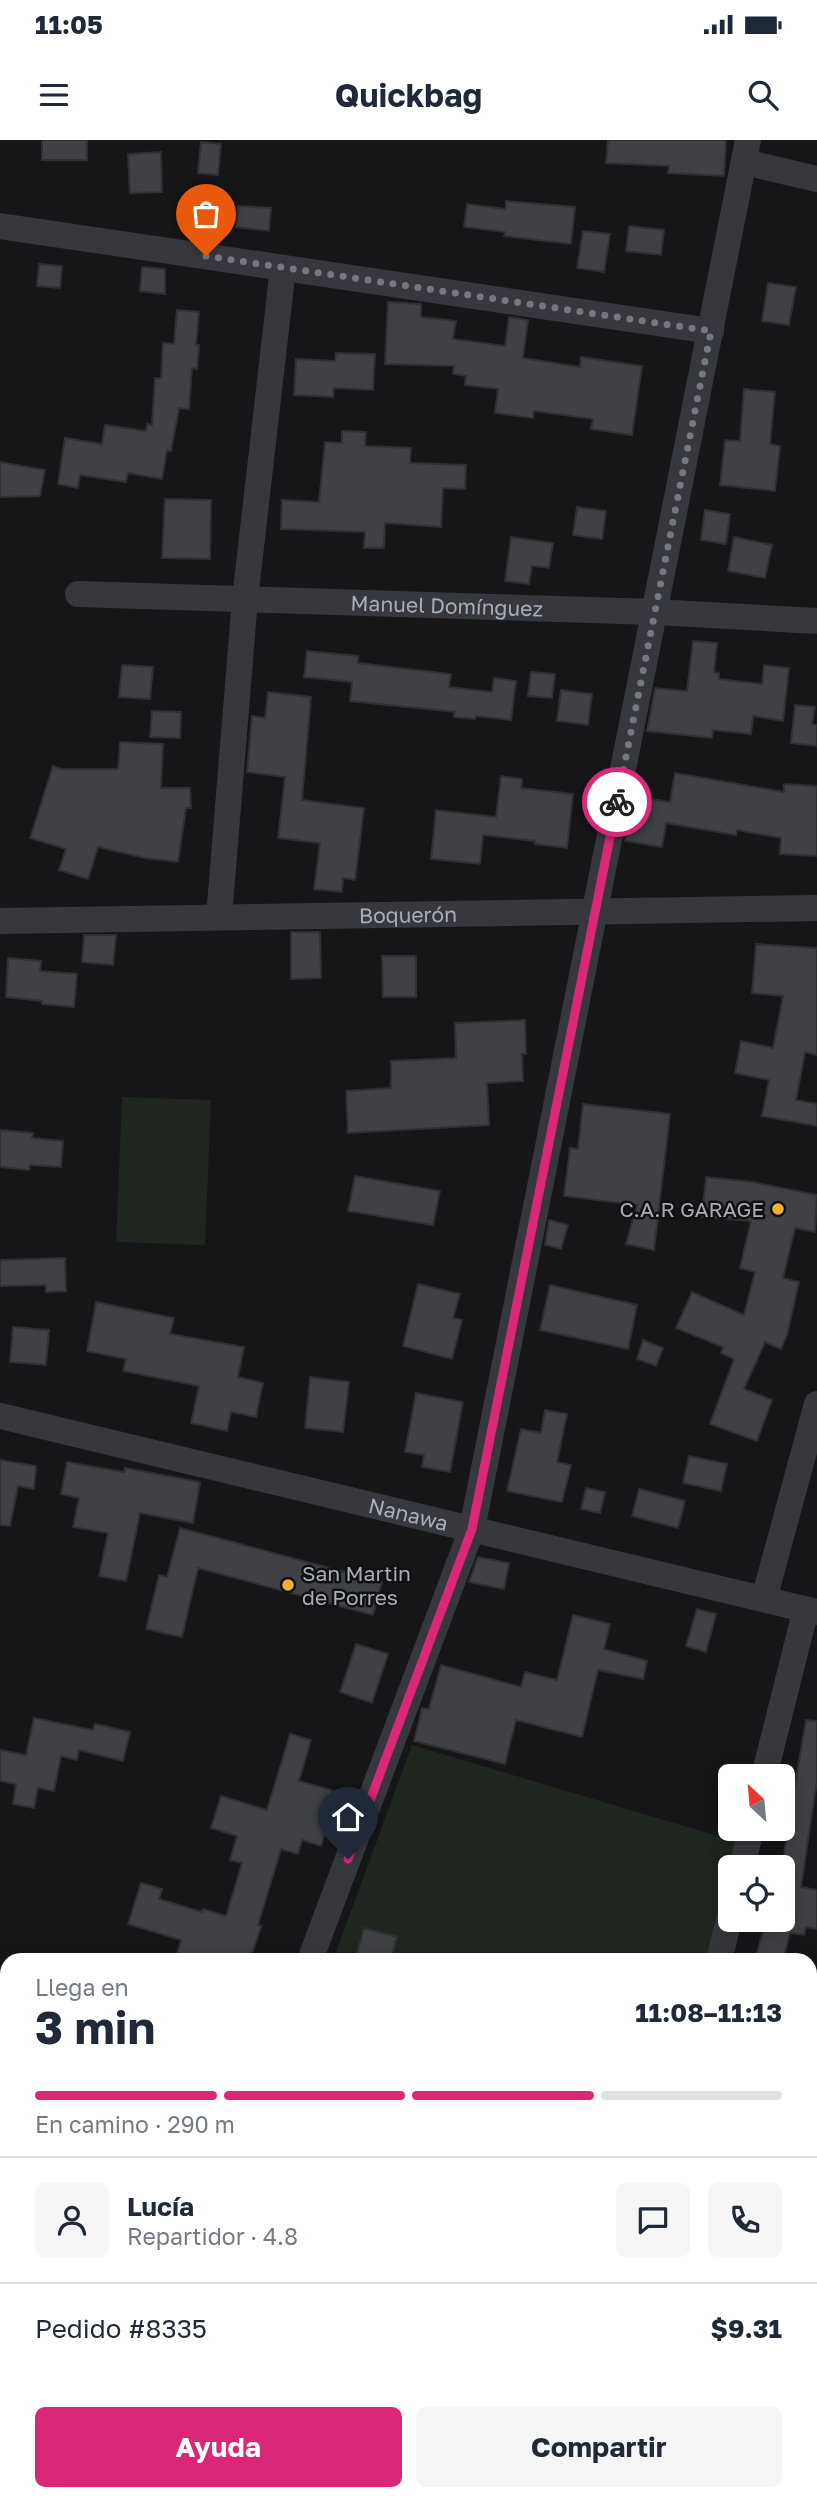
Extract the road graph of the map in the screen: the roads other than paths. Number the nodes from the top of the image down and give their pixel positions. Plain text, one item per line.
1 (746, 151) edge
2 (817, 179) edge
3 (0, 226) edge
4 (283, 268) junction
5 (711, 331) junction
6 (78, 594) dead end
7 (244, 599) junction
8 (655, 612) junction
9 (817, 621) edge
10 (817, 908) edge
11 (596, 910) junction
12 (219, 917) junction
13 (0, 921) edge
14 (817, 1404) edge
15 (0, 1416) edge
16 (472, 1529) junction
17 (764, 1599) junction
18 (811, 1610) edge
19 (767, 1764) edge
20 (726, 1932) edge
21 (313, 1953) edge
22 (721, 1953) edge

1 - 2 street
1 - 5 street
3 - 4 street
4 - 5 street
4 - 7 street
5 - 8 street
6 - 7 street, Manuel Domínguez
7 - 8 street, Manuel Domínguez
7 - 12 street
8 - 9 street, Manuel Domínguez
8 - 11 street
10 - 11 street, Boquerón
11 - 12 street, Boquerón
11 - 16 street
12 - 13 street, Boquerón
14 - 17 street
15 - 16 street, Nanawa
16 - 17 street, Nanawa
16 - 21 street
17 - 18 street, Nanawa
18 - 19 street
20 - 22 street

